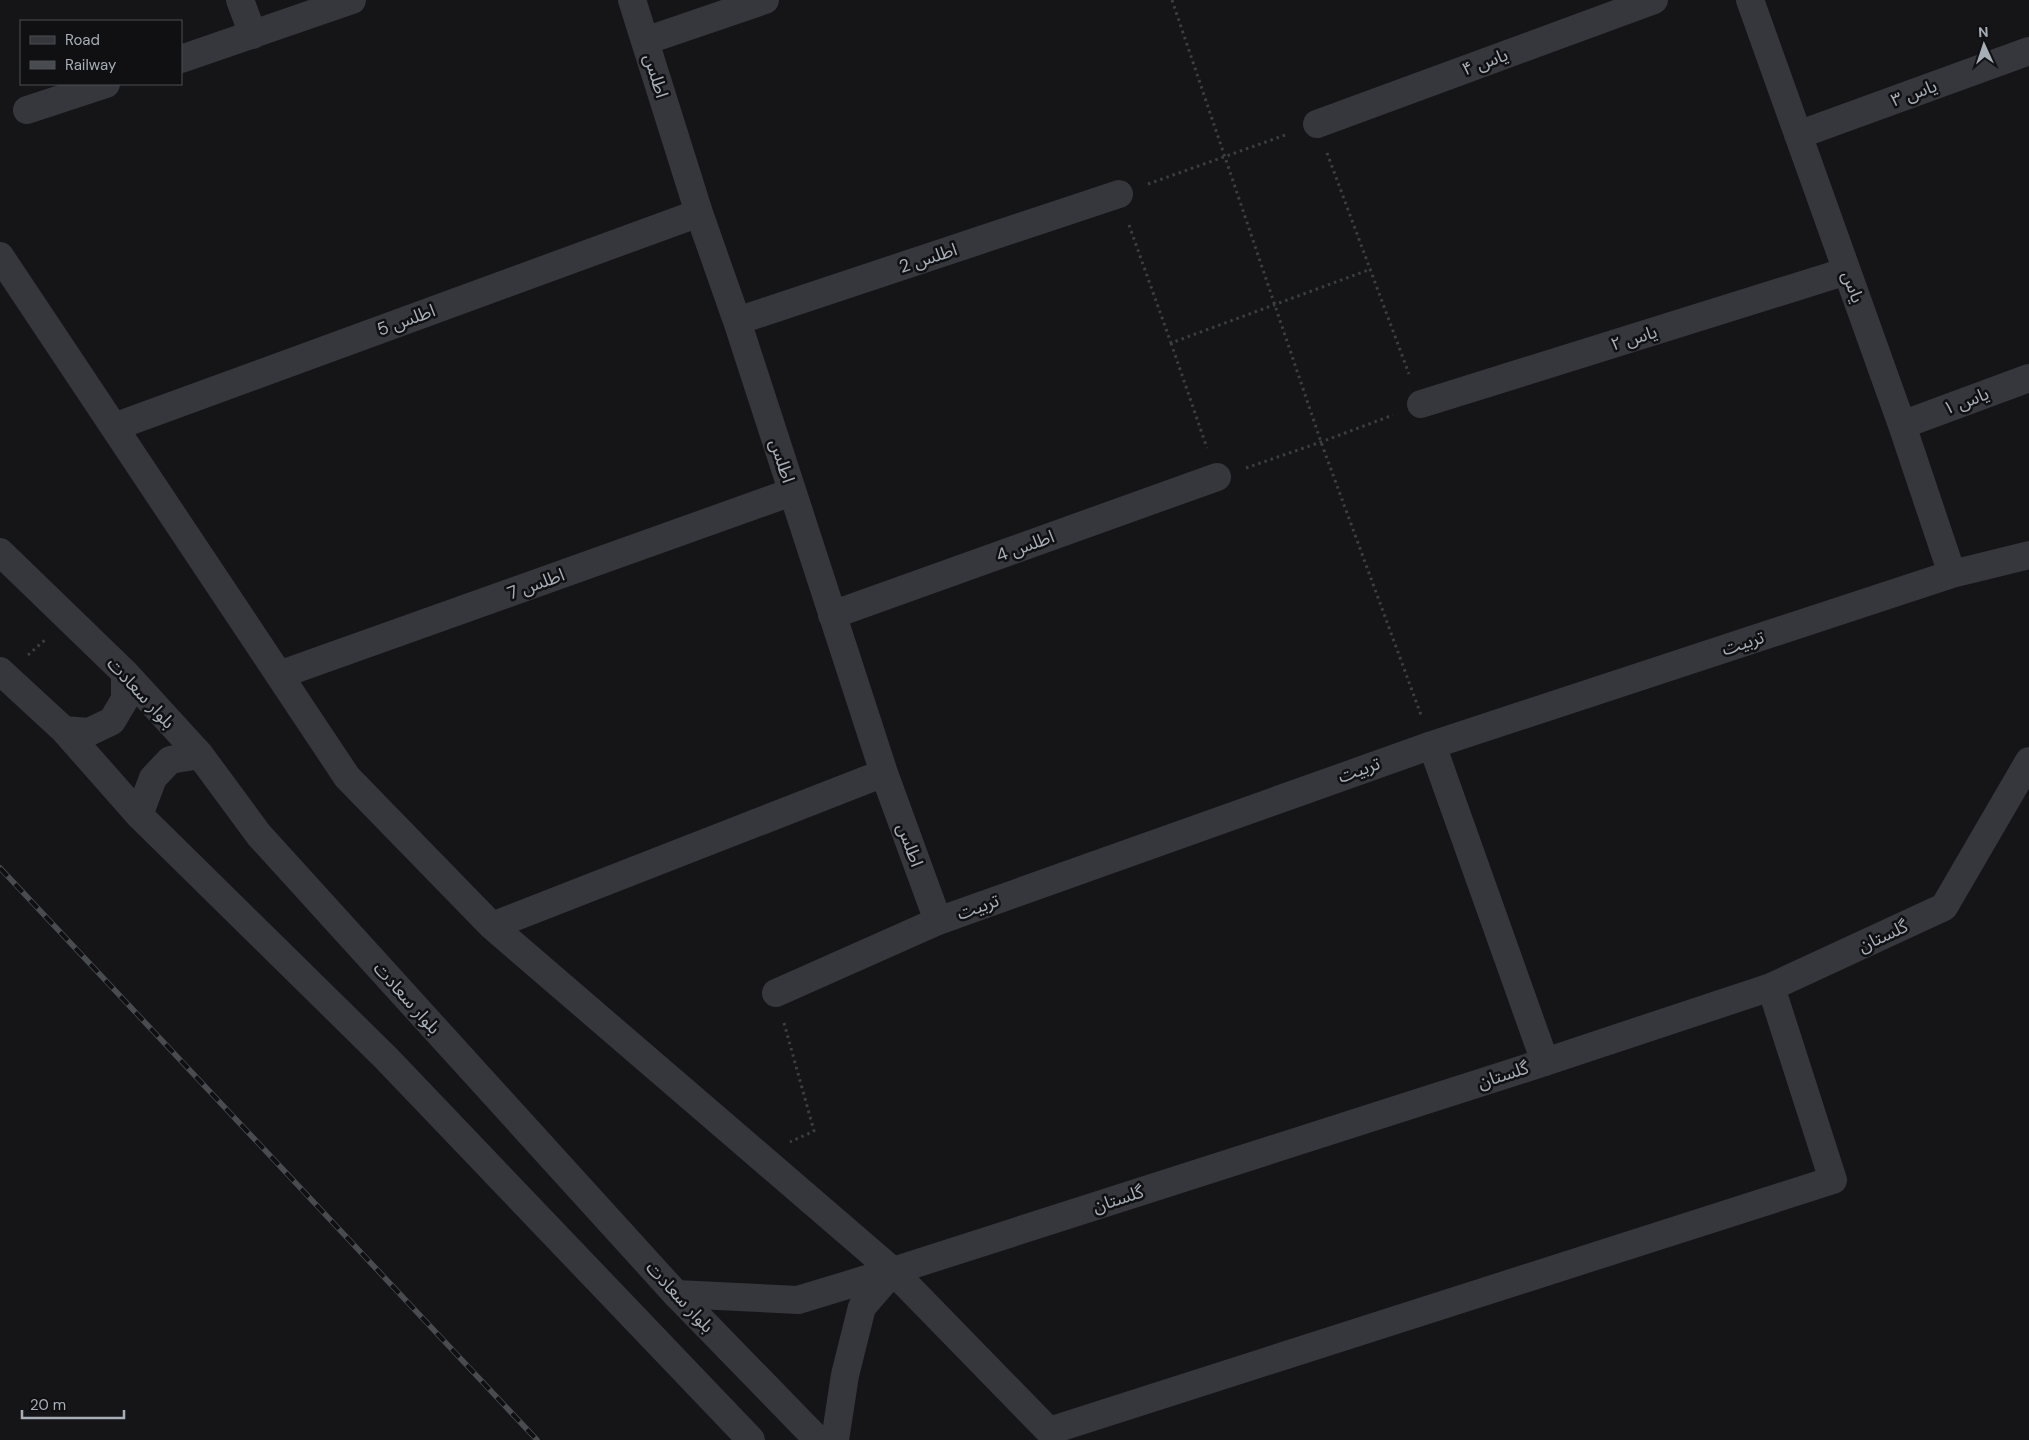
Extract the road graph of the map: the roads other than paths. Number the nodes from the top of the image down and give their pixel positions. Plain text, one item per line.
1 (240, 0) edge
2 (352, 0) edge
3 (632, 0) edge
4 (765, 0) edge
5 (1654, 0) edge
6 (1750, 0) edge
7 (253, 35) junction
8 (645, 41) junction
9 (2029, 51) edge
10 (182, 58) edge
11 (103, 85) edge
12 (27, 110) dead end
13 (1317, 124) road end
14 (1798, 135) junction
15 (1118, 194) road end
16 (699, 213) junction
17 (0, 256) edge
18 (1847, 271) junction
19 (737, 321) junction
20 (2029, 378) edge
21 (1421, 404) road end
22 (1902, 425) junction
23 (114, 427) junction
24 (1217, 477) road end
25 (792, 492) junction
26 (0, 552) edge
27 (2029, 555) edge
28 (1952, 574) junction
29 (832, 615) junction
30 (125, 673) junction
31 (2, 674) edge
32 (279, 675) junction
33 (64, 730) junction
34 (1432, 744) junction
35 (200, 755) junction
36 (2029, 761) edge
37 (884, 773) junction
38 (139, 814) junction
39 (938, 921) junction
40 (492, 926) junction
41 (1771, 987) junction
42 (776, 993) road end
43 (1545, 1062) junction
44 (893, 1271) junction
45 (676, 1294) junction
46 (751, 1440) edge
47 (818, 1440) edge
48 (835, 1440) edge

1 - 7 street
2 - 7 street
3 - 8 street, اطلس
4 - 8 street
5 - 13 street, یاس ۴
6 - 14 street, یاس
7 - 10 street
8 - 16 street, اطلس
9 - 14 street, یاس ۳
11 - 12 street
14 - 18 street, یاس
15 - 19 street, اطلس 2
16 - 19 street, اطلس
16 - 23 street, اطلس 5
17 - 23 street
18 - 21 street, یاس ۲
18 - 22 street, یاس
19 - 25 street, اطلس
20 - 22 street, یاس ۱
22 - 28 street, یاس
23 - 32 street
24 - 29 street, اطلس 4
25 - 29 street, اطلس
25 - 32 street, اطلس 7
26 - 30 street, بلوار سعادت
27 - 28 street, تربیت
28 - 34 street, تربیت
29 - 37 street, اطلس
30 - 33 street
30 - 35 street, بلوار سعادت
31 - 33 street
32 - 40 street
33 - 38 street
34 - 39 street, تربیت
34 - 43 street
35 - 38 street
35 - 45 street, بلوار سعادت
36 - 41 street, گلستان
37 - 39 street, اطلس
37 - 40 street
38 - 46 street
39 - 42 street, تربیت
40 - 44 street
41 - 43 street, گلستان
41 - 44 street
43 - 44 street, گلستان
44 - 45 street, گلستان
44 - 48 street
45 - 47 street, بلوار سعادت

